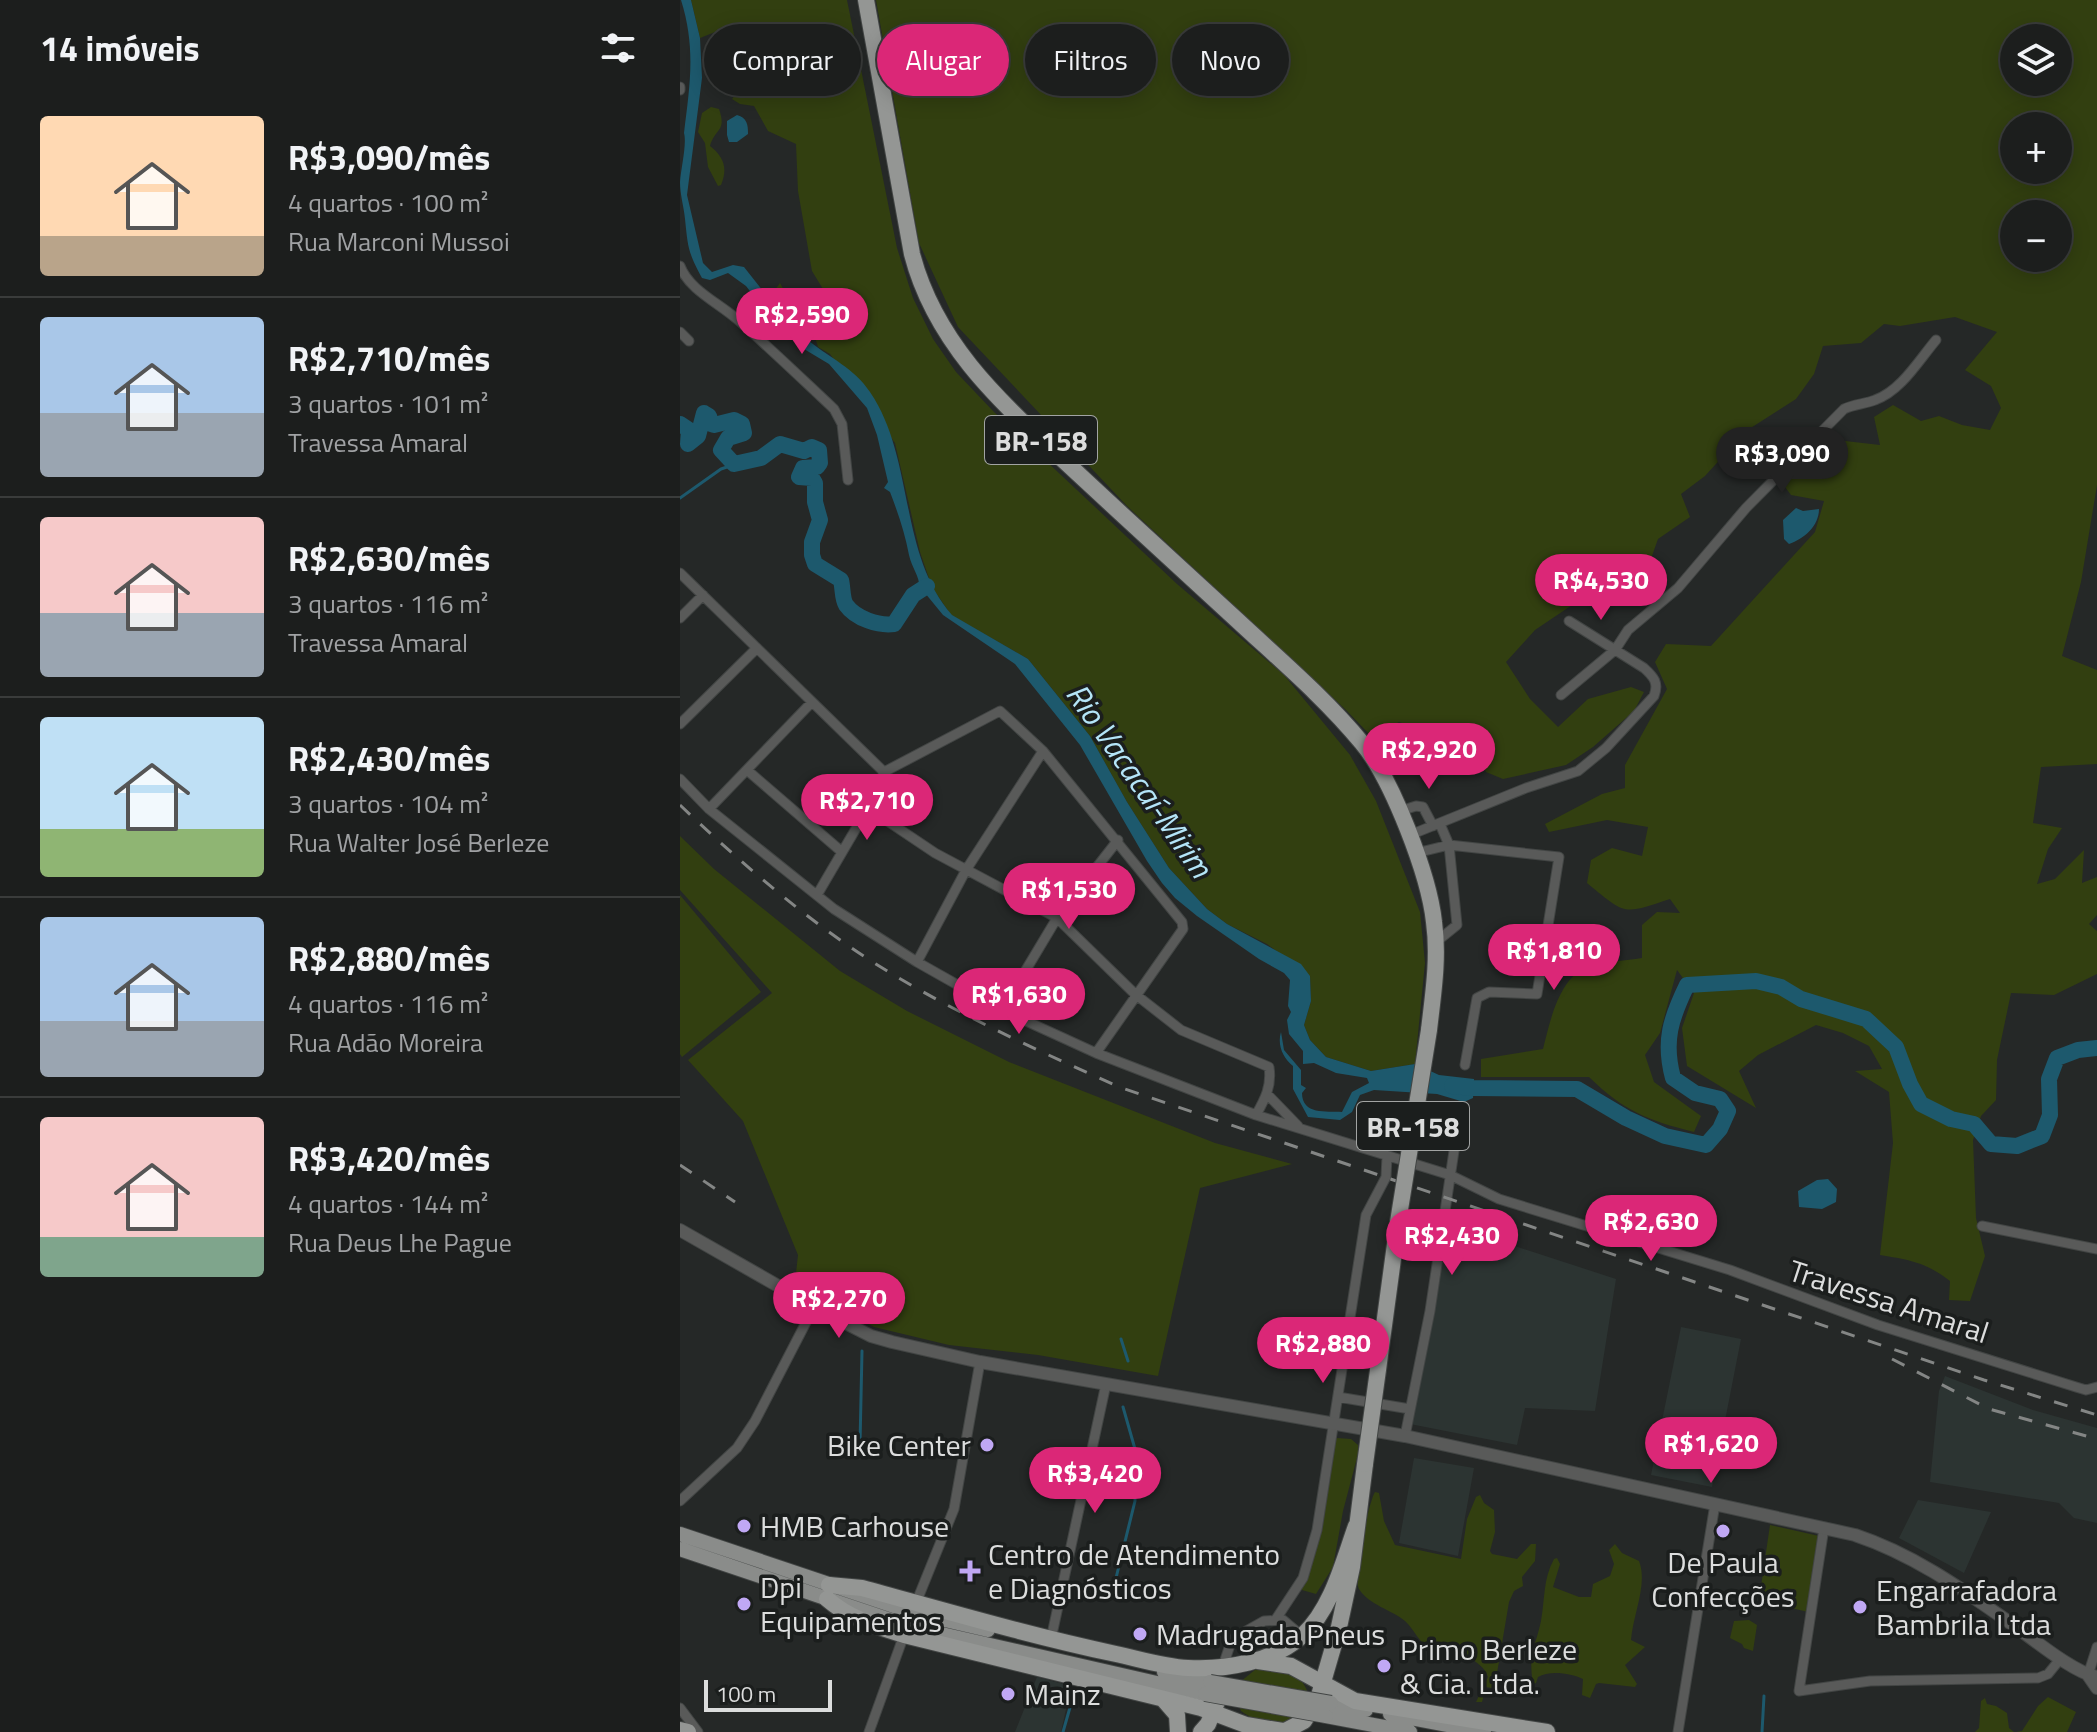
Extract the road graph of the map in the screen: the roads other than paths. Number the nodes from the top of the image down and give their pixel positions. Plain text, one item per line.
1 (866, 0) edge
2 (680, 266) edge
3 (680, 332) edge
4 (1936, 340) dead end
5 (689, 341) dead end
6 (848, 480) dead end
7 (680, 573) edge
8 (703, 595) junction
9 (680, 618) edge
10 (1569, 621) dead end
11 (757, 648) junction
12 (1615, 650) junction
13 (1561, 695) dead end
14 (812, 702) junction
15 (680, 724) edge
16 (1043, 751) junction
17 (747, 770) junction
18 (884, 772) junction
19 (680, 779) edge
20 (868, 808) junction
21 (709, 809) junction
22 (1400, 811) junction
23 (1437, 825) junction
24 (1410, 835) junction
25 (1118, 840) junction
26 (1449, 845) junction
27 (842, 852) junction
28 (1416, 853) junction
29 (966, 870) junction
30 (817, 895) junction
31 (1057, 918) junction
32 (1436, 942) junction
33 (917, 962) junction
34 (1135, 994) junction
35 (1002, 1010) junction
36 (1096, 1053) junction
37 (1465, 1065) dead end
38 (1267, 1094) junction
39 (1460, 1111) dead end
40 (1256, 1115) junction
41 (1300, 1129) junction
42 (1387, 1156) junction
43 (1450, 1175) junction
44 (1982, 1226) dead end
45 (680, 1230) edge
46 (2097, 1249) edge
47 (814, 1307) junction
48 (980, 1362) junction
49 (1106, 1384) junction
50 (2097, 1387) edge
51 (1338, 1397) junction
52 (1410, 1409) junction
53 (1333, 1424) junction
54 (1405, 1436) junction
55 (680, 1501) edge
56 (1715, 1504) junction
57 (1356, 1526) junction
58 (1824, 1528) junction
59 (680, 1534) edge
60 (680, 1549) edge
61 (828, 1592) junction
62 (916, 1603) junction
63 (1276, 1619) junction
64 (904, 1635) junction
65 (1302, 1636) junction
66 (1051, 1639) junction
67 (2097, 1647) edge
68 (2061, 1658) junction
69 (1250, 1662) junction
70 (1223, 1666) junction
71 (2092, 1676) edge
72 (1321, 1684) junction
73 (2097, 1688) edge
74 (1164, 1700) junction
75 (680, 1708) edge
76 (1329, 1710) junction
77 (1214, 1712) junction
78 (680, 1730) edge
79 (688, 1732) edge
80 (698, 1732) edge
81 (869, 1732) edge
82 (1178, 1732) edge
83 (1201, 1732) edge
84 (1286, 1732) edge
85 (1410, 1732) edge
86 (1484, 1732) edge
87 (1547, 1732) edge
88 (1678, 1732) edge

1 - 22 highway, BR-158
2 - 6 street
3 - 5 street
4 - 12 street
7 - 8 street
8 - 9 street
8 - 11 street
10 - 12 street
11 - 14 street
11 - 15 street
12 - 13 street
12 - 23 street
14 - 17 street
14 - 18 street
16 - 18 street
16 - 25 street
16 - 29 street
17 - 21 street
17 - 27 street
18 - 20 street
19 - 21 street, Travessa Amaral
20 - 27 street
20 - 29 street
21 - 30 street, Travessa Amaral
22 - 23 street
22 - 24 highway, BR-158
23 - 24 street
23 - 26 street
24 - 28 highway, BR-158
25 - 31 street
25 - 34 street
26 - 28 street
26 - 32 street
26 - 37 street
27 - 30 street
28 - 32 highway, BR-158
29 - 31 street
29 - 33 street
30 - 33 street, Travessa Amaral
31 - 34 street
31 - 35 street
32 - 57 highway, BR-158, bridge
33 - 35 street, Travessa Amaral
34 - 36 street
34 - 38 street
35 - 36 street, Travessa Amaral
36 - 40 street, Travessa Amaral
38 - 40 street
38 - 41 street
39 - 43 street
40 - 41 street, Travessa Amaral
41 - 42 street, Travessa Amaral
42 - 43 street, Travessa Amaral
42 - 51 street
43 - 50 street, Travessa Amaral
43 - 52 street
44 - 46 street
45 - 47 street
47 - 48 street
47 - 55 street
48 - 49 street
48 - 62 street
49 - 53 street
49 - 66 street
51 - 52 street
51 - 53 street
52 - 54 street
53 - 54 street
53 - 63 street
54 - 56 street
56 - 58 street
56 - 88 street
57 - 65 highway, BR-158
57 - 72 highway, BR-158
58 - 68 street
58 - 68 street
59 - 61 main road
60 - 61 main road
61 - 62 highway
61 - 64 highway
61 - 76 main road, bridge
62 - 66 highway
63 - 65 street
63 - 70 street
64 - 74 highway
64 - 81 street
65 - 69 highway, BR-158
66 - 70 highway
67 - 71 street
68 - 71 street
69 - 70 highway
69 - 72 highway
69 - 77 highway, BR-158
71 - 73 street
72 - 84 highway, BR-158
72 - 87 highway
74 - 77 highway
74 - 82 highway
75 - 80 street
76 - 85 main road
76 - 86 main road
77 - 83 highway, BR-158
77 - 84 highway, BR-158
78 - 79 highway

